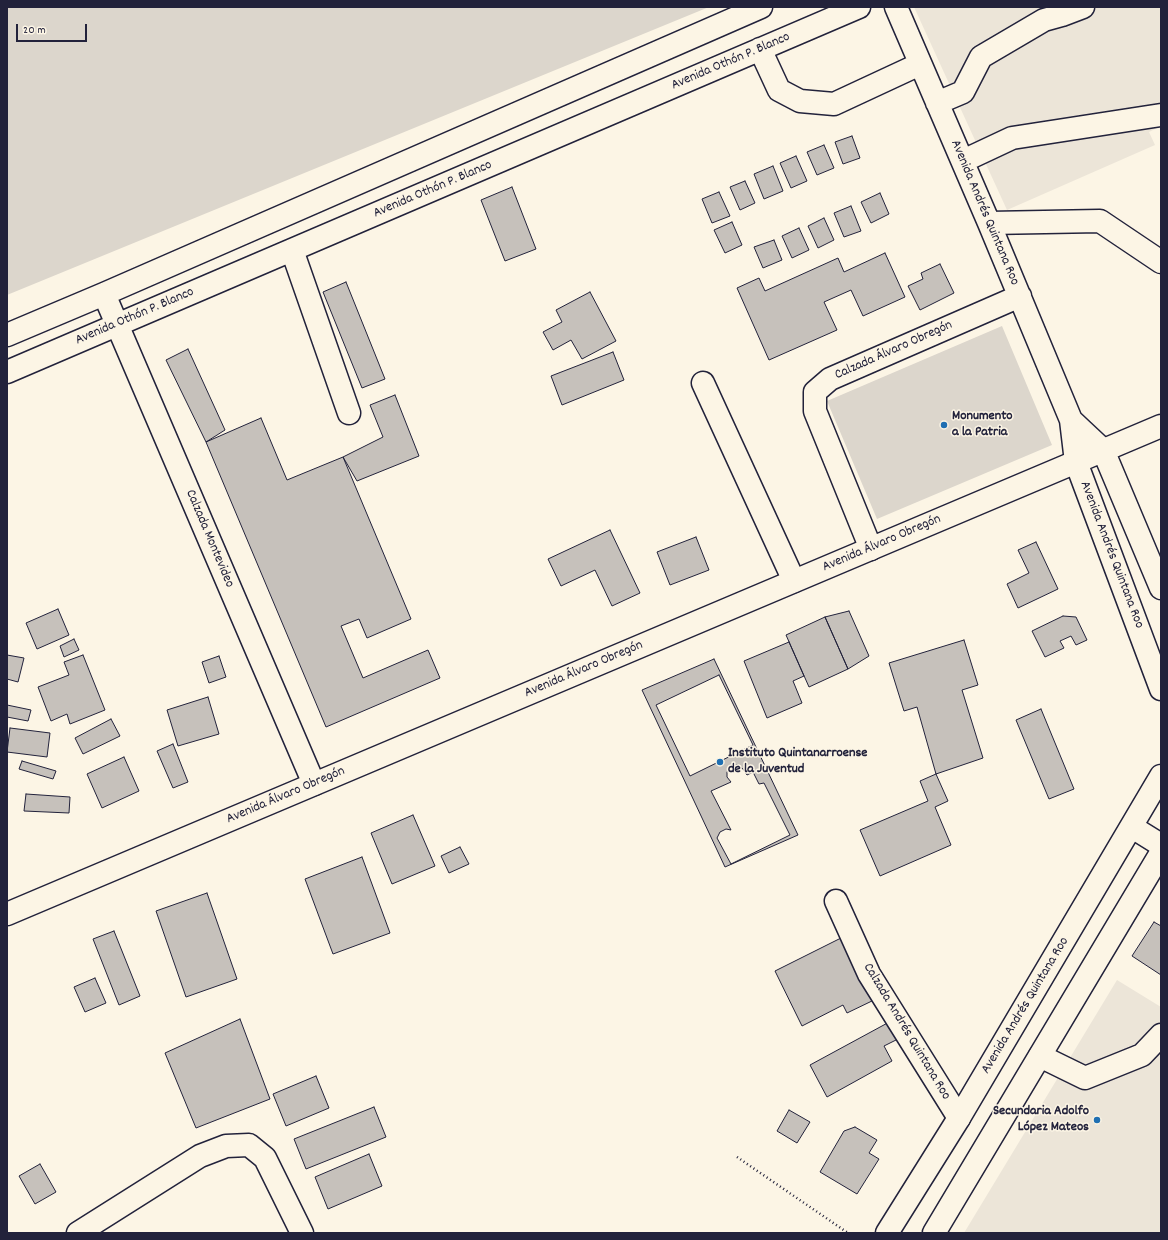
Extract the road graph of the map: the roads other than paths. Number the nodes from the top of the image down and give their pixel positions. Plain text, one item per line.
1 (761, 7) edge
2 (859, 7) edge
3 (896, 7) edge
4 (1083, 7) edge
5 (760, 49) junction
6 (920, 64) junction
7 (937, 103) junction
8 (1161, 115) edge
9 (962, 161) junction
10 (989, 223) junction
11 (292, 250) junction
12 (1161, 262) edge
13 (104, 294) junction
14 (1020, 296) junction
15 (118, 325) junction
16 (7, 335) edge
17 (7, 372) edge
18 (702, 383) dead end
19 (349, 412) dead end
20 (1071, 420) junction
21 (1161, 426) edge
22 (1104, 450) junction
23 (1076, 462) junction
24 (871, 549) junction
25 (794, 581) junction
26 (1161, 588) edge
27 (1161, 689) edge
28 (1161, 776) edge
29 (314, 784) junction
30 (1132, 827) junction
31 (1161, 845) edge
32 (1161, 853) edge
33 (836, 902) dead end
34 (7, 914) edge
35 (1161, 1035) edge
36 (1040, 1056) junction
37 (959, 1118) junction
38 (78, 1233) edge
39 (302, 1233) edge
40 (887, 1233) edge
41 (934, 1233) edge

1 - 13 street
2 - 5 street, Avenida Othón P. Blanco
3 - 6 street, Avenida Andrés Quintana Roo
4 - 7 street
5 - 6 street
5 - 11 street, Avenida Othón P. Blanco
6 - 7 street, Avenida Andrés Quintana Roo
7 - 9 street, Avenida Andrés Quintana Roo
8 - 9 street
9 - 10 street, Avenida Andrés Quintana Roo
10 - 12 street
10 - 14 street, Avenida Andrés Quintana Roo
11 - 15 street, Avenida Othón P. Blanco
11 - 19 street
13 - 15 street, Calzada Montevideo
13 - 16 street
14 - 20 street, Avenida Andrés Quintana Roo
14 - 24 street, Calzada Álvaro Obregón
15 - 17 street, Avenida Othón P. Blanco
15 - 29 street, Calzada Montevideo
18 - 25 street
20 - 22 street, Avenida Andrés Quintana Roo
20 - 23 street, Avenida Andrés Quintana Roo
21 - 22 street, Avenida Álvaro Obregón
22 - 23 street, Avenida Álvaro Obregón
22 - 26 street, Avenida Andrés Quintana Roo
23 - 24 street, Avenida Álvaro Obregón
23 - 27 street, Avenida Andrés Quintana Roo
24 - 25 street, Avenida Álvaro Obregón
25 - 29 street, Avenida Álvaro Obregón
28 - 30 street, Avenida Andrés Quintana Roo
29 - 34 street, Avenida Álvaro Obregón
30 - 31 street
30 - 37 street, Avenida Andrés Quintana Roo
32 - 36 street
33 - 37 street, Calzada Andrés Quintana Roo
35 - 36 street
36 - 41 street
37 - 40 street, Avenida Andrés Quintana Roo
38 - 39 street

